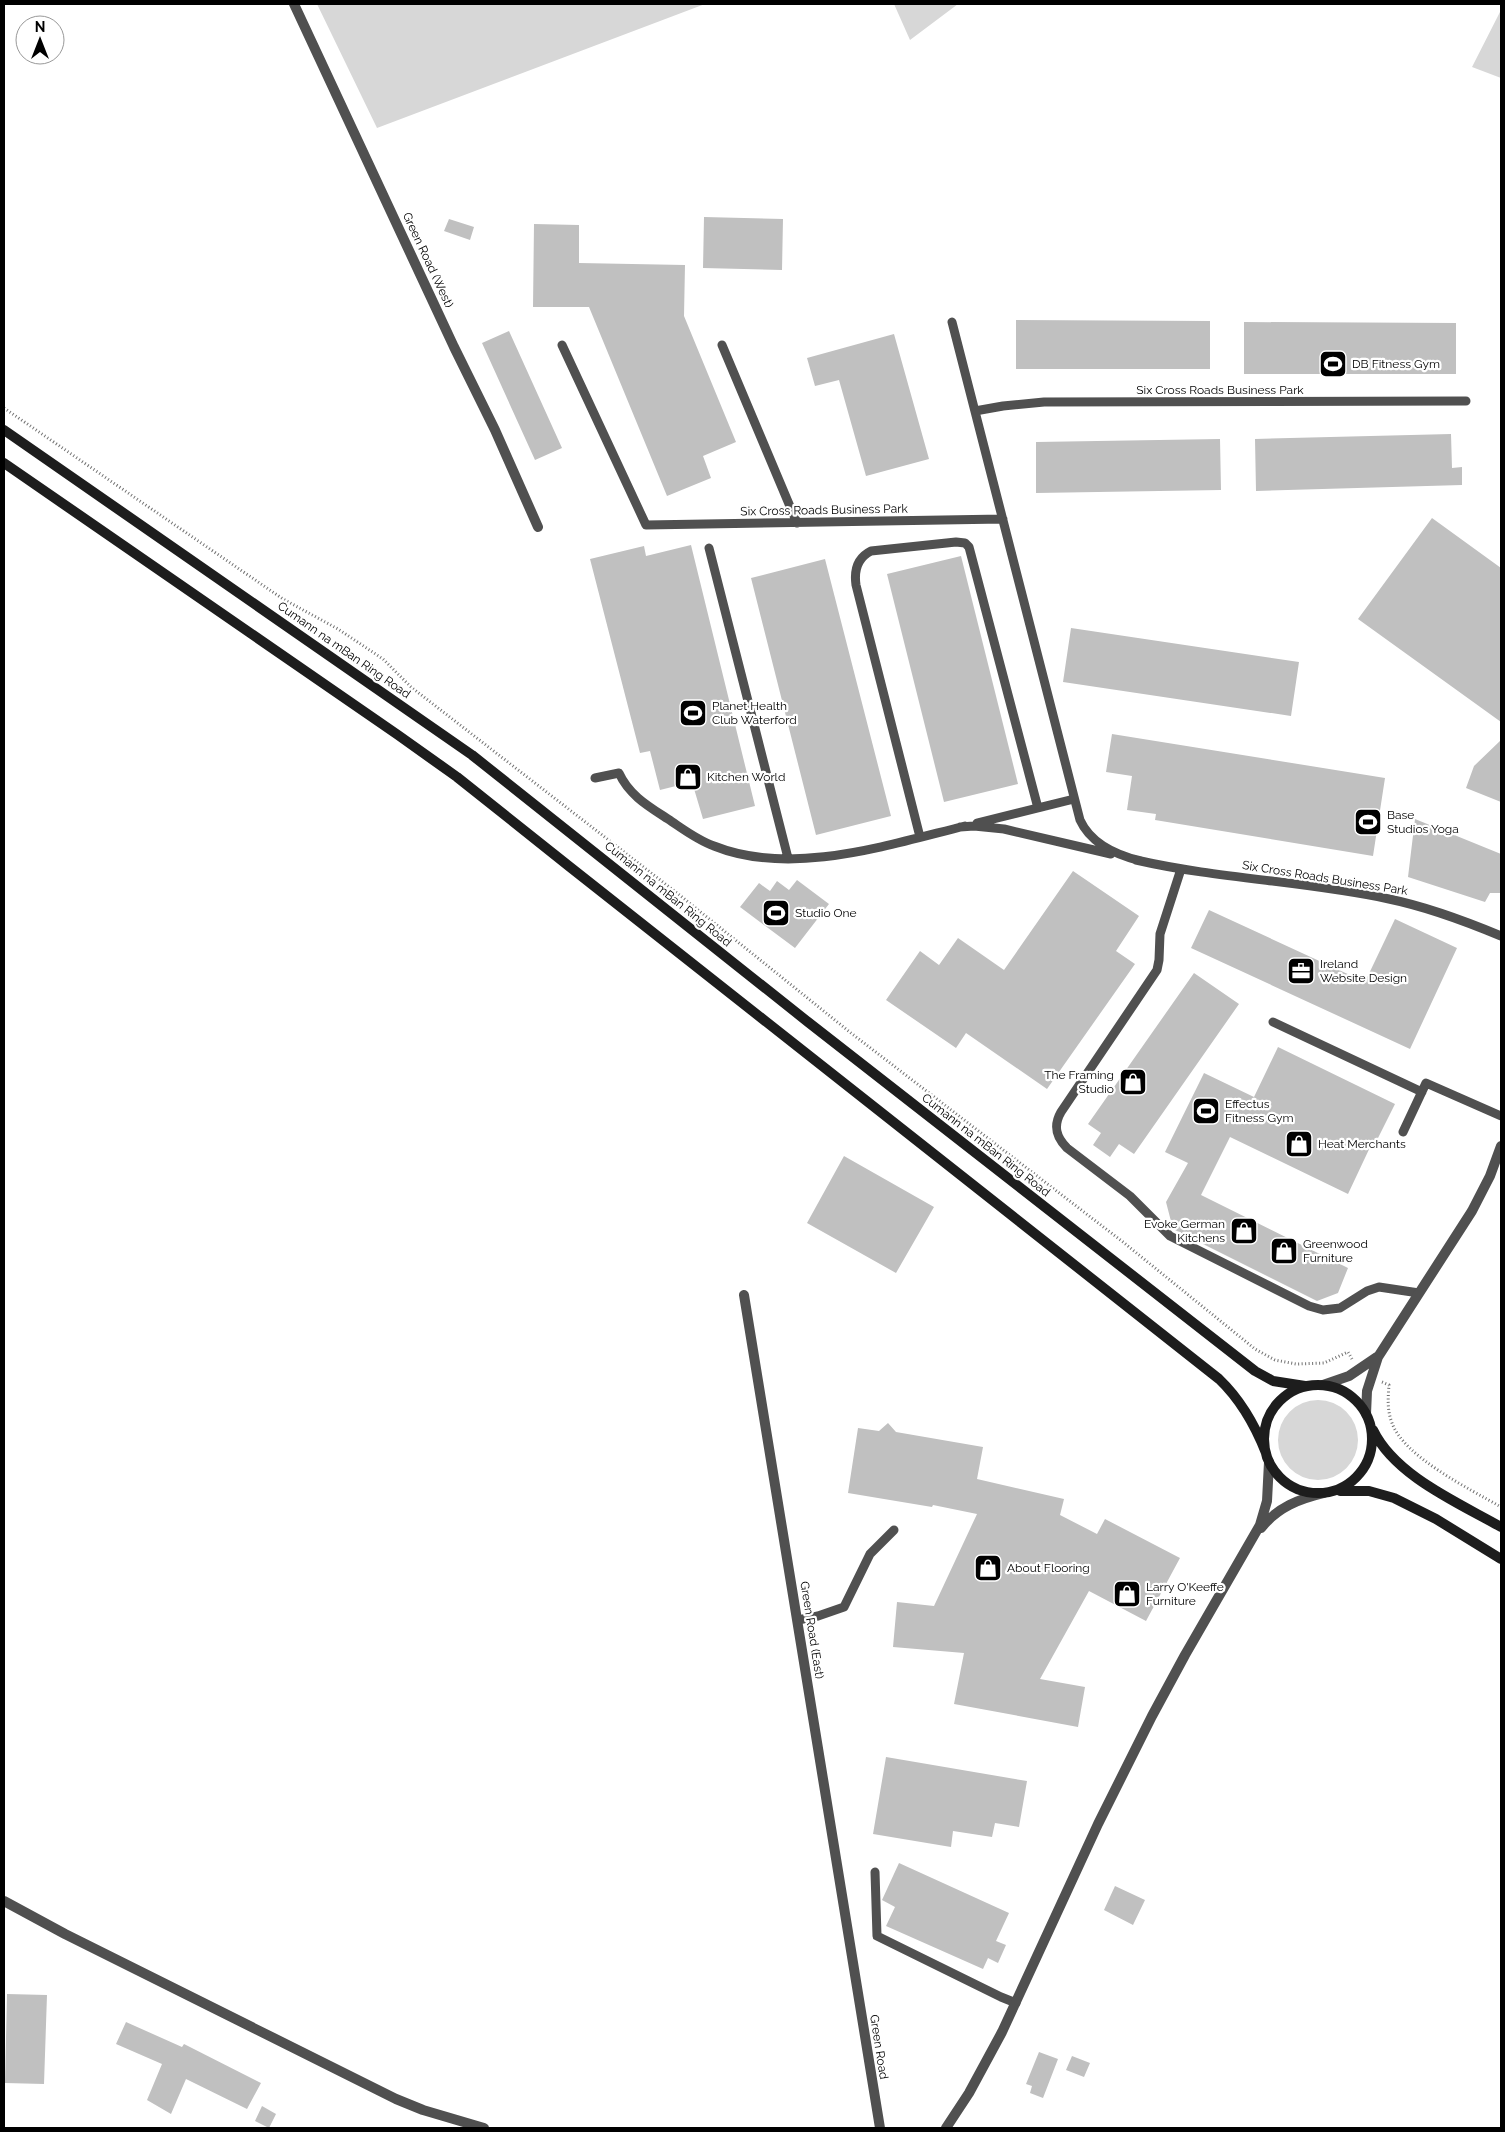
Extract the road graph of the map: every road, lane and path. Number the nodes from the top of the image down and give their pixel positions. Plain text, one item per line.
1 (294, 4) edge
2 (952, 322) dead end
3 (562, 345) dead end
4 (722, 345) dead end
5 (1466, 402) dead end
6 (4, 408) edge
7 (975, 411) junction
8 (4, 430) edge
9 (4, 463) edge
10 (1003, 519) junction
11 (797, 523) junction
12 (538, 527) dead end
13 (709, 548) dead end
14 (595, 778) dead end
15 (1074, 799) junction
16 (1038, 808) junction
17 (960, 827) junction
18 (920, 837) junction
19 (788, 858) junction
20 (1141, 861) junction
21 (1181, 869) junction
22 (1501, 936) edge
23 (1273, 1022) dead end
24 (1422, 1092) junction
25 (1501, 1116) edge
26 (1403, 1132) dead end
27 (1501, 1146) edge
28 (1419, 1293) junction
29 (744, 1295) dead end
30 (1378, 1357) junction
31 (1360, 1370) junction
32 (1371, 1378) junction
33 (1323, 1385) junction
34 (1305, 1386) junction
35 (1366, 1414) junction
36 (1371, 1427) junction
37 (1267, 1458) junction
38 (1327, 1492) junction
39 (1501, 1507) edge
40 (1501, 1527) edge
41 (894, 1530) dead end
42 (1254, 1536) junction
43 (1501, 1559) edge
44 (798, 1620) junction
45 (875, 1872) dead end
46 (4, 1901) edge
47 (854, 1970) joint
48 (1016, 2003) junction
49 (484, 2128) edge
50 (880, 2128) edge
51 (946, 2128) edge

1 - 12 street, Green Road (West)
2 - 7 lane, Six Cross Roads Business Park
3 - 11 lane, Six Cross Roads Business Park
4 - 11 lane
5 - 7 lane, Six Cross Roads Business Park
6 - 31 path
7 - 10 lane, Six Cross Roads Business Park
8 - 34 main road, Cumann na mBan Ring Road
9 - 37 main road
10 - 11 lane, Six Cross Roads Business Park
10 - 15 lane, Six Cross Roads Business Park
13 - 19 lane
14 - 19 lane, Six Cross Roads Business Park
15 - 16 lane, Six Cross Roads Business Park
15 - 20 lane, Six Cross Roads Business Park
16 - 17 lane, Six Cross Roads Business Park
16 - 18 lane
17 - 18 lane, Six Cross Roads Business Park
17 - 20 lane, Six Cross Roads Business Park
18 - 19 lane, Six Cross Roads Business Park
20 - 21 lane, Six Cross Roads Business Park
21 - 22 lane, Six Cross Roads Business Park
21 - 28 lane
23 - 24 lane
24 - 25 lane
24 - 26 lane
27 - 28 street
28 - 30 street
29 - 44 street, Green Road (East)
30 - 31 street
30 - 32 street
31 - 33 street
32 - 35 street
32 - 39 path
33 - 34 main road
33 - 35 main road
34 - 37 main road
35 - 36 main road
36 - 38 main road
36 - 40 main road
37 - 38 main road
37 - 42 street
38 - 42 street
38 - 43 main road
41 - 44 lane
42 - 48 street
44 - 47 street, Green Road (East)
45 - 48 lane
46 - 49 street
47 - 50 street, Green Road
48 - 51 street

